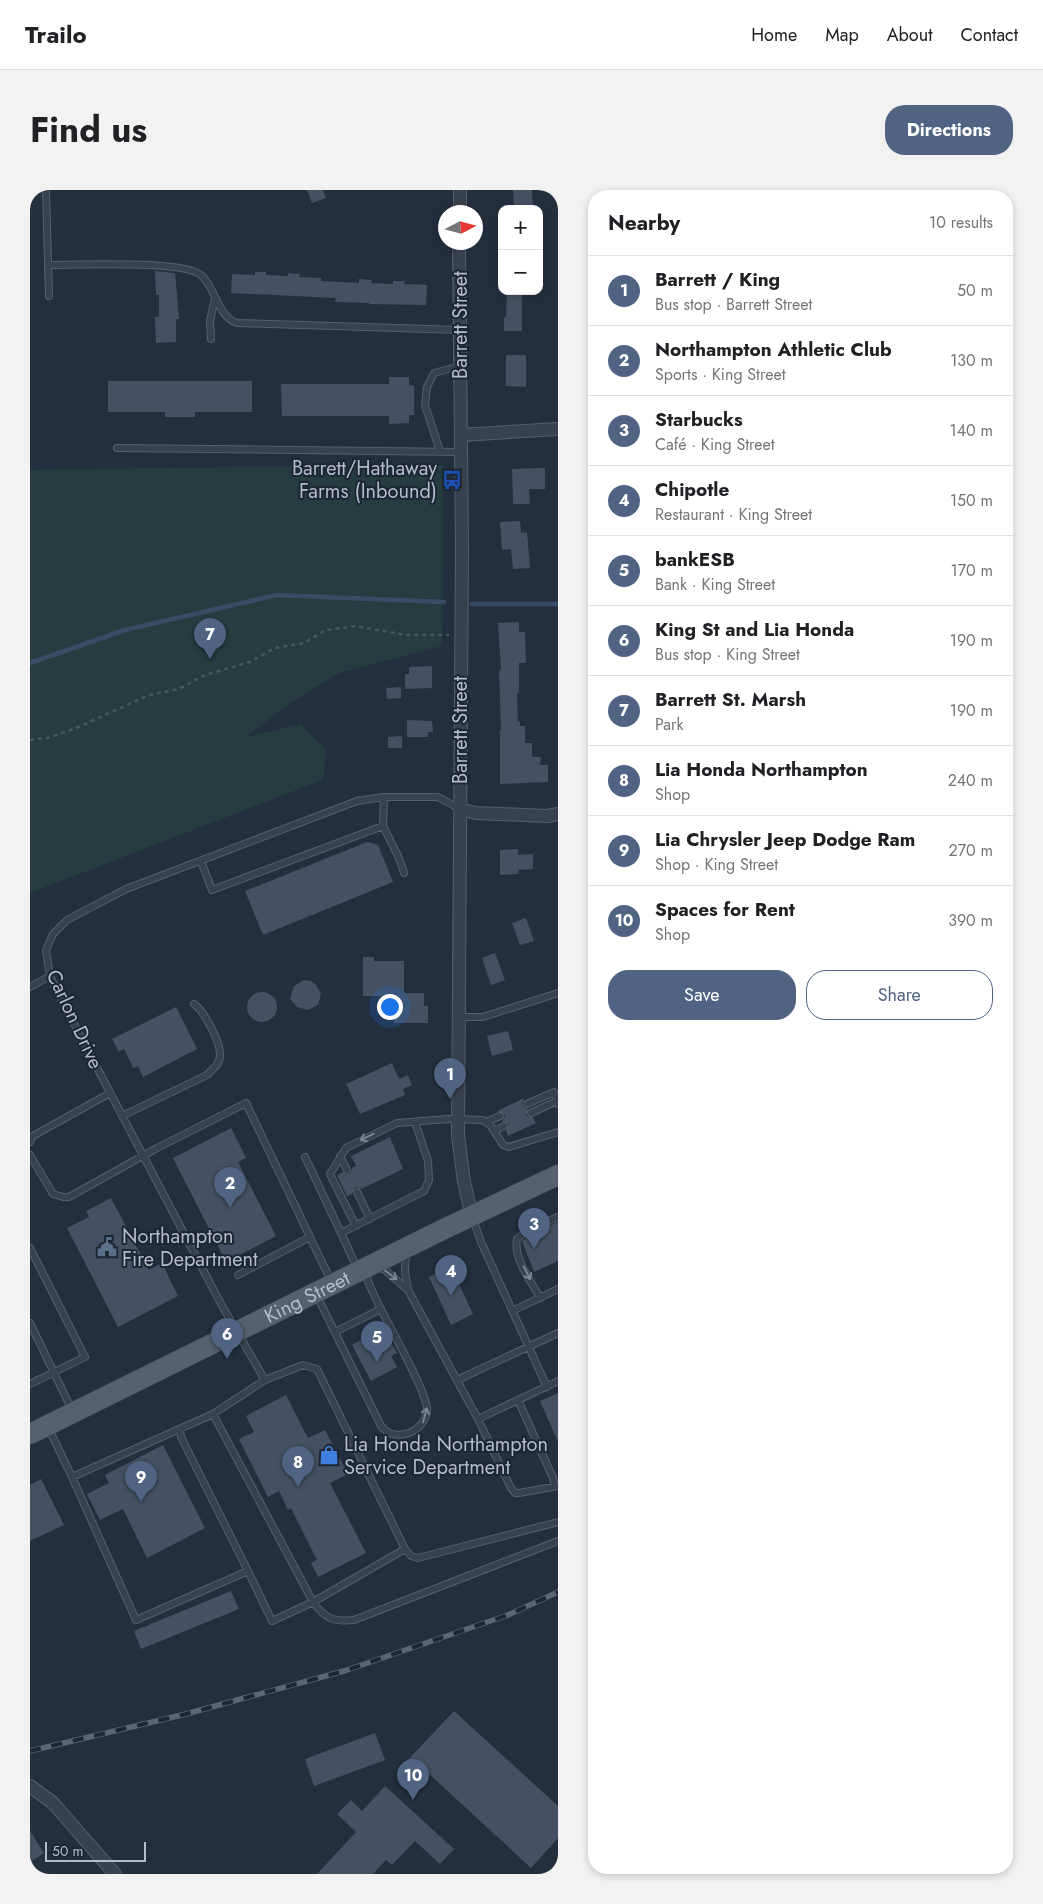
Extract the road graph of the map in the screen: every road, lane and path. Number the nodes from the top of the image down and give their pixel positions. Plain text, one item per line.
1 (46, 190) edge
2 (460, 190) edge
3 (460, 205) edge
4 (459, 250) edge
5 (48, 265) junction
6 (49, 296) dead end
7 (215, 298) junction
8 (461, 330) junction
9 (211, 339) dead end
10 (460, 366) junction
11 (558, 429) edge
12 (461, 434) junction
13 (117, 448) dead end
14 (440, 451) junction
15 (461, 452) junction
16 (449, 635) dead end
17 (30, 740) edge
18 (384, 797) junction
19 (460, 809) junction
20 (558, 814) edge
21 (383, 826) junction
22 (201, 861) junction
23 (404, 873) dead end
24 (50, 976) junction
25 (30, 987) edge
26 (558, 993) edge
27 (194, 1004) dead end
28 (458, 1017) junction
29 (110, 1093) junction
30 (558, 1103) edge
31 (527, 1104) dead end
32 (531, 1113) dead end
33 (122, 1116) junction
34 (500, 1116) dead end
35 (458, 1119) junction
36 (415, 1122) junction
37 (486, 1122) junction
38 (504, 1126) dead end
39 (494, 1131) junction
40 (558, 1132) edge
41 (30, 1142) edge
42 (30, 1155) edge
43 (143, 1156) junction
44 (340, 1156) junction
45 (305, 1157) dead end
46 (347, 1170) dead end
47 (558, 1175) edge
48 (357, 1192) dead end
49 (472, 1216) junction
50 (558, 1217) edge
51 (370, 1219) junction
52 (356, 1226) junction
53 (341, 1233) junction
54 (310, 1237) junction
55 (30, 1248) edge
56 (406, 1248) junction
57 (364, 1269) junction
58 (238, 1275) dead end
59 (324, 1289) junction
60 (558, 1289) edge
61 (408, 1290) junction
62 (540, 1298) junction
63 (381, 1309) junction
64 (512, 1311) junction
65 (30, 1323) edge
66 (237, 1332) junction
67 (335, 1332) junction
68 (558, 1333) edge
69 (528, 1347) junction
70 (54, 1373) junction
71 (265, 1380) junction
72 (457, 1380) junction
73 (558, 1381) edge
74 (30, 1384) edge
75 (547, 1387) junction
76 (518, 1400) junction
77 (73, 1413) junction
78 (213, 1414) junction
79 (478, 1419) junction
80 (180, 1429) junction
81 (39, 1430) edge
82 (72, 1477) junction
83 (556, 1486) edge
84 (558, 1522) edge
85 (558, 1541) edge
86 (405, 1549) junction
87 (248, 1571) junction
88 (313, 1602) junction
89 (30, 1786) edge
90 (115, 1874) edge

1 - 5 lane
2 - 3 street
4 - 8 street, Barrett Street
5 - 6 lane
5 - 7 lane
7 - 8 lane
7 - 9 lane
8 - 10 street, Barrett Street
10 - 12 street, Barrett Street
10 - 14 lane
11 - 12 street
12 - 15 street, Barrett Street
13 - 14 lane
14 - 15 lane
15 - 19 street, Barrett Street
16 - 17 path
18 - 19 lane, Carlon Drive
18 - 21 lane
18 - 22 lane, Carlon Drive
19 - 20 street
19 - 28 street, Barrett Street
21 - 22 lane
21 - 23 lane
22 - 24 lane, Carlon Drive
24 - 25 lane
24 - 29 lane, Carlon Drive
26 - 28 lane
27 - 33 lane
28 - 35 street, Barrett Street
29 - 33 lane, Carlon Drive
29 - 41 lane
30 - 31 lane
30 - 32 lane
33 - 43 lane, Carlon Drive
34 - 37 lane
35 - 36 lane
35 - 37 lane
35 - 49 street, Barrett Street
36 -> 44 lane
36 - 51 lane
37 - 39 lane
38 - 39 lane
39 - 40 lane
42 - 43 lane
43 - 54 lane
43 - 66 lane, Carlon Drive
44 - 46 lane
44 - 52 lane
45 - 53 lane
47 - 49 main road, King Street
48 - 51 lane
49 - 56 main road, King Street
49 - 64 lane
50 -> 62 lane
51 - 52 lane
52 - 53 lane
53 - 57 lane
54 - 58 lane
54 - 59 lane
55 - 70 lane
56 - 57 main road, King Street
56 - 61 lane
57 - 59 main road, King Street
57 -> 61 lane
57 - 63 lane
59 - 66 main road, King Street
59 - 67 lane
60 - 62 lane
61 - 72 lane
62 - 64 lane
63 - 67 lane
67 -> 63 lane
64 - 69 lane
65 - 70 lane
66 - 71 lane, Carlon Drive
66 - 77 main road, King Street
68 - 69 lane
69 - 72 lane
69 - 75 lane
70 - 74 lane
70 - 77 lane
71 - 78 lane
71 - 86 lane
72 - 79 lane
73 - 75 lane
75 - 76 lane
76 - 79 lane
76 - 83 lane
77 - 81 main road, King Street
78 - 80 lane
78 - 88 lane
79 - 83 lane
80 - 82 lane
80 - 87 lane
81 - 82 lane
82 - 87 lane
84 - 86 lane
85 - 88 lane
86 - 88 lane
87 - 88 lane
89 - 90 street

